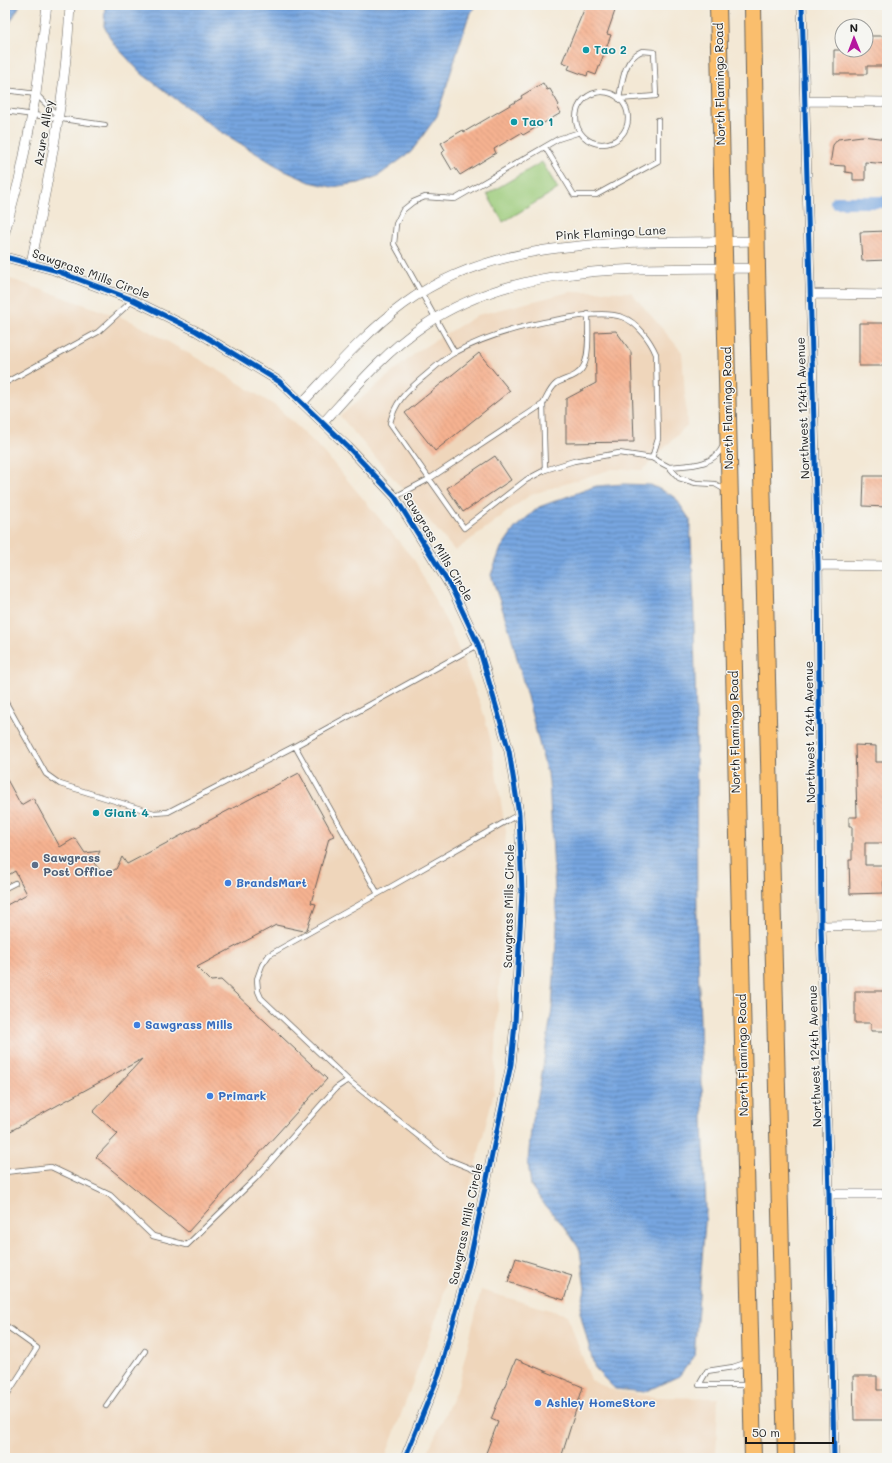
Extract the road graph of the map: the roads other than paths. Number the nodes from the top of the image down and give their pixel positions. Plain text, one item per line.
1 (47, 5) edge
2 (70, 5) edge
3 (718, 5) edge
4 (753, 5) edge
5 (802, 5) edge
6 (5, 90) edge
7 (36, 94) junction
8 (619, 99) junction
9 (805, 101) junction
10 (887, 102) edge
11 (5, 111) edge
12 (32, 116) junction
13 (60, 118) junction
14 (658, 120) dead end
15 (105, 125) dead end
16 (580, 132) junction
17 (545, 147) junction
18 (5, 232) edge
19 (724, 242) junction
20 (757, 242) junction
21 (5, 257) edge
22 (31, 263) junction
23 (757, 268) junction
24 (724, 269) junction
25 (422, 293) junction
26 (810, 294) junction
27 (887, 295) edge
28 (133, 300) junction
29 (588, 314) junction
30 (436, 318) junction
31 (456, 353) junction
32 (5, 383) edge
33 (302, 403) junction
34 (543, 404) junction
35 (323, 423) junction
36 (728, 436) junction
37 (652, 458) junction
38 (669, 467) junction
39 (545, 470) junction
40 (429, 479) junction
41 (730, 493) junction
42 (395, 497) junction
43 (818, 565) junction
44 (887, 566) edge
45 (478, 644) junction
46 (5, 701) edge
47 (295, 746) junction
48 (519, 814) junction
49 (15, 883) dead end
50 (5, 888) edge
51 (378, 894) junction
52 (887, 925) edge
53 (822, 926) junction
54 (348, 1080) junction
55 (5, 1172) edge
56 (487, 1175) junction
57 (829, 1194) junction
58 (887, 1194) edge
59 (5, 1325) edge
60 (145, 1351) dead end
61 (750, 1361) junction
62 (751, 1385) junction
63 (5, 1398) edge
64 (106, 1406) dead end
65 (405, 1458) edge
66 (753, 1458) edge
67 (786, 1458) edge
68 (834, 1458) edge

1 - 7 street, Azure Alley
2 - 13 street, Azure Alley
3 - 19 highway, North Flamingo Road
4 - 20 highway
5 - 9 street, Northwest 124th Avenue
6 - 7 lane
7 - 12 street, Azure Alley
7 - 13 lane
8 - 8 lane
8 - 16 lane
8 - 16 lane
9 - 10 street
9 - 26 street, Northwest 124th Avenue
11 - 12 lane
12 - 13 lane
12 - 18 street, Azure Alley
13 - 15 lane
13 - 22 street, Azure Alley
14 - 17 lane
16 - 17 lane
17 - 25 lane
19 - 20 street, Pink Flamingo Lane
19 - 24 highway, North Flamingo Road
19 - 25 street, Pink Flamingo Lane
20 - 23 highway
21 - 22 street, Sawgrass Mills Circle
22 - 28 street, Sawgrass Mills Circle
23 - 24 street
23 - 67 highway
24 - 30 street
24 - 36 highway, North Flamingo Road
25 - 30 lane
25 - 33 street, Pink Flamingo Lane
26 - 27 street
26 - 43 street, Northwest 124th Avenue
28 - 32 lane
28 - 33 street, Sawgrass Mills Circle
29 - 31 lane
29 - 34 lane
29 - 37 lane
30 - 31 lane
30 - 35 street
31 - 40 lane
33 - 35 street, Sawgrass Mills Circle
34 - 39 lane
34 - 40 lane
35 - 42 street, Sawgrass Mills Circle
36 - 38 lane
36 - 41 highway, North Flamingo Road
37 - 38 lane
37 - 39 lane
38 - 41 lane
39 - 40 lane
40 - 42 lane
41 - 61 highway, North Flamingo Road
42 - 45 street, Sawgrass Mills Circle
43 - 44 street
43 - 53 street, Northwest 124th Avenue
45 - 47 lane
45 - 48 street, Sawgrass Mills Circle
46 - 47 lane
47 - 51 lane
48 - 51 lane
48 - 56 street, Sawgrass Mills Circle
49 - 50 lane
51 - 54 lane
52 - 53 street
53 - 57 street, Northwest 124th Avenue
54 - 55 lane
54 - 56 lane
56 - 65 street, Sawgrass Mills Circle
57 - 58 street
57 - 68 street, Northwest 124th Avenue
59 - 63 lane
60 - 64 lane
61 - 62 highway, North Flamingo Road
61 - 62 lane
62 - 66 highway, North Flamingo Road

